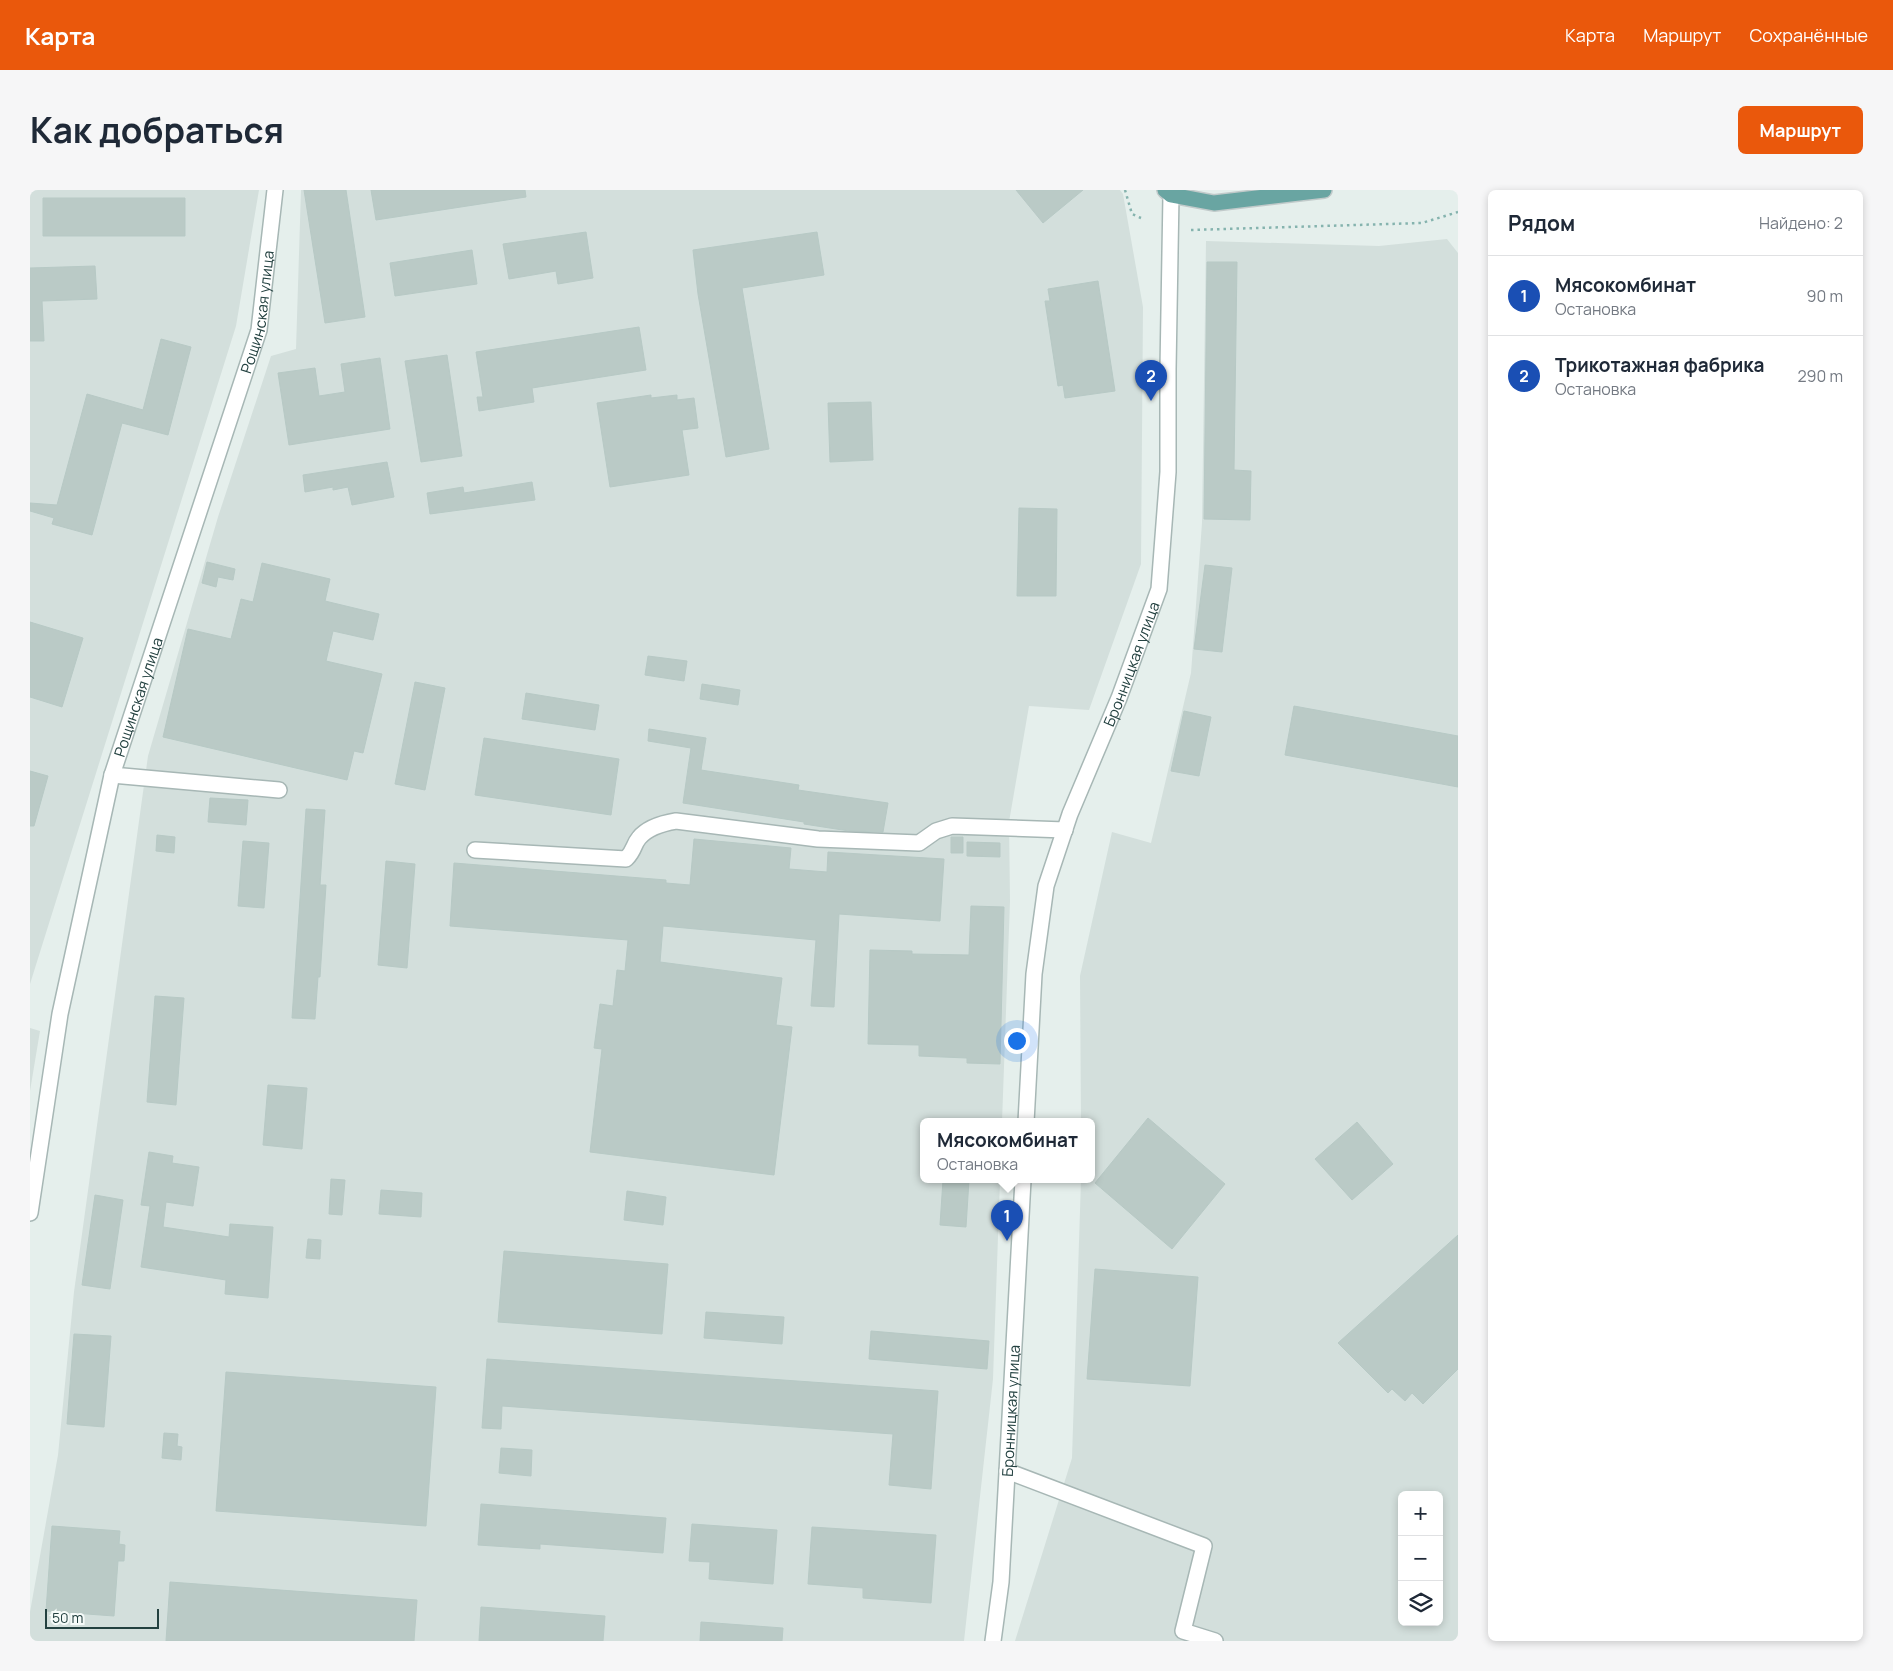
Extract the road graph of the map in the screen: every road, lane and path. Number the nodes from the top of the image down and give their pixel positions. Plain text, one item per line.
1 (275, 190) edge
2 (1127, 190) edge
3 (1324, 190) edge
4 (1168, 193) edge
5 (1458, 212) edge
6 (1140, 218) dead end
7 (1191, 230) dead end
8 (112, 775) junction
9 (279, 790) dead end
10 (1065, 830) junction
11 (476, 850) dead end
12 (1026, 1118) edge
13 (1023, 1183) edge
14 (30, 1213) edge
15 (1007, 1471) junction
16 (1182, 1636) edge
17 (993, 1641) edge
18 (1215, 1641) edge

1 - 8 street, Рощинская улица
2 - 6 path
3 - 4 main road
4 - 10 street, Бронницкая улица
5 - 7 path
8 - 9 street
8 - 14 street, Рощинская улица
10 - 11 street
10 - 12 street, Бронницкая улица
13 - 15 street, Бронницкая улица
15 - 16 street
15 - 17 street, Бронницкая улица
16 - 18 street

